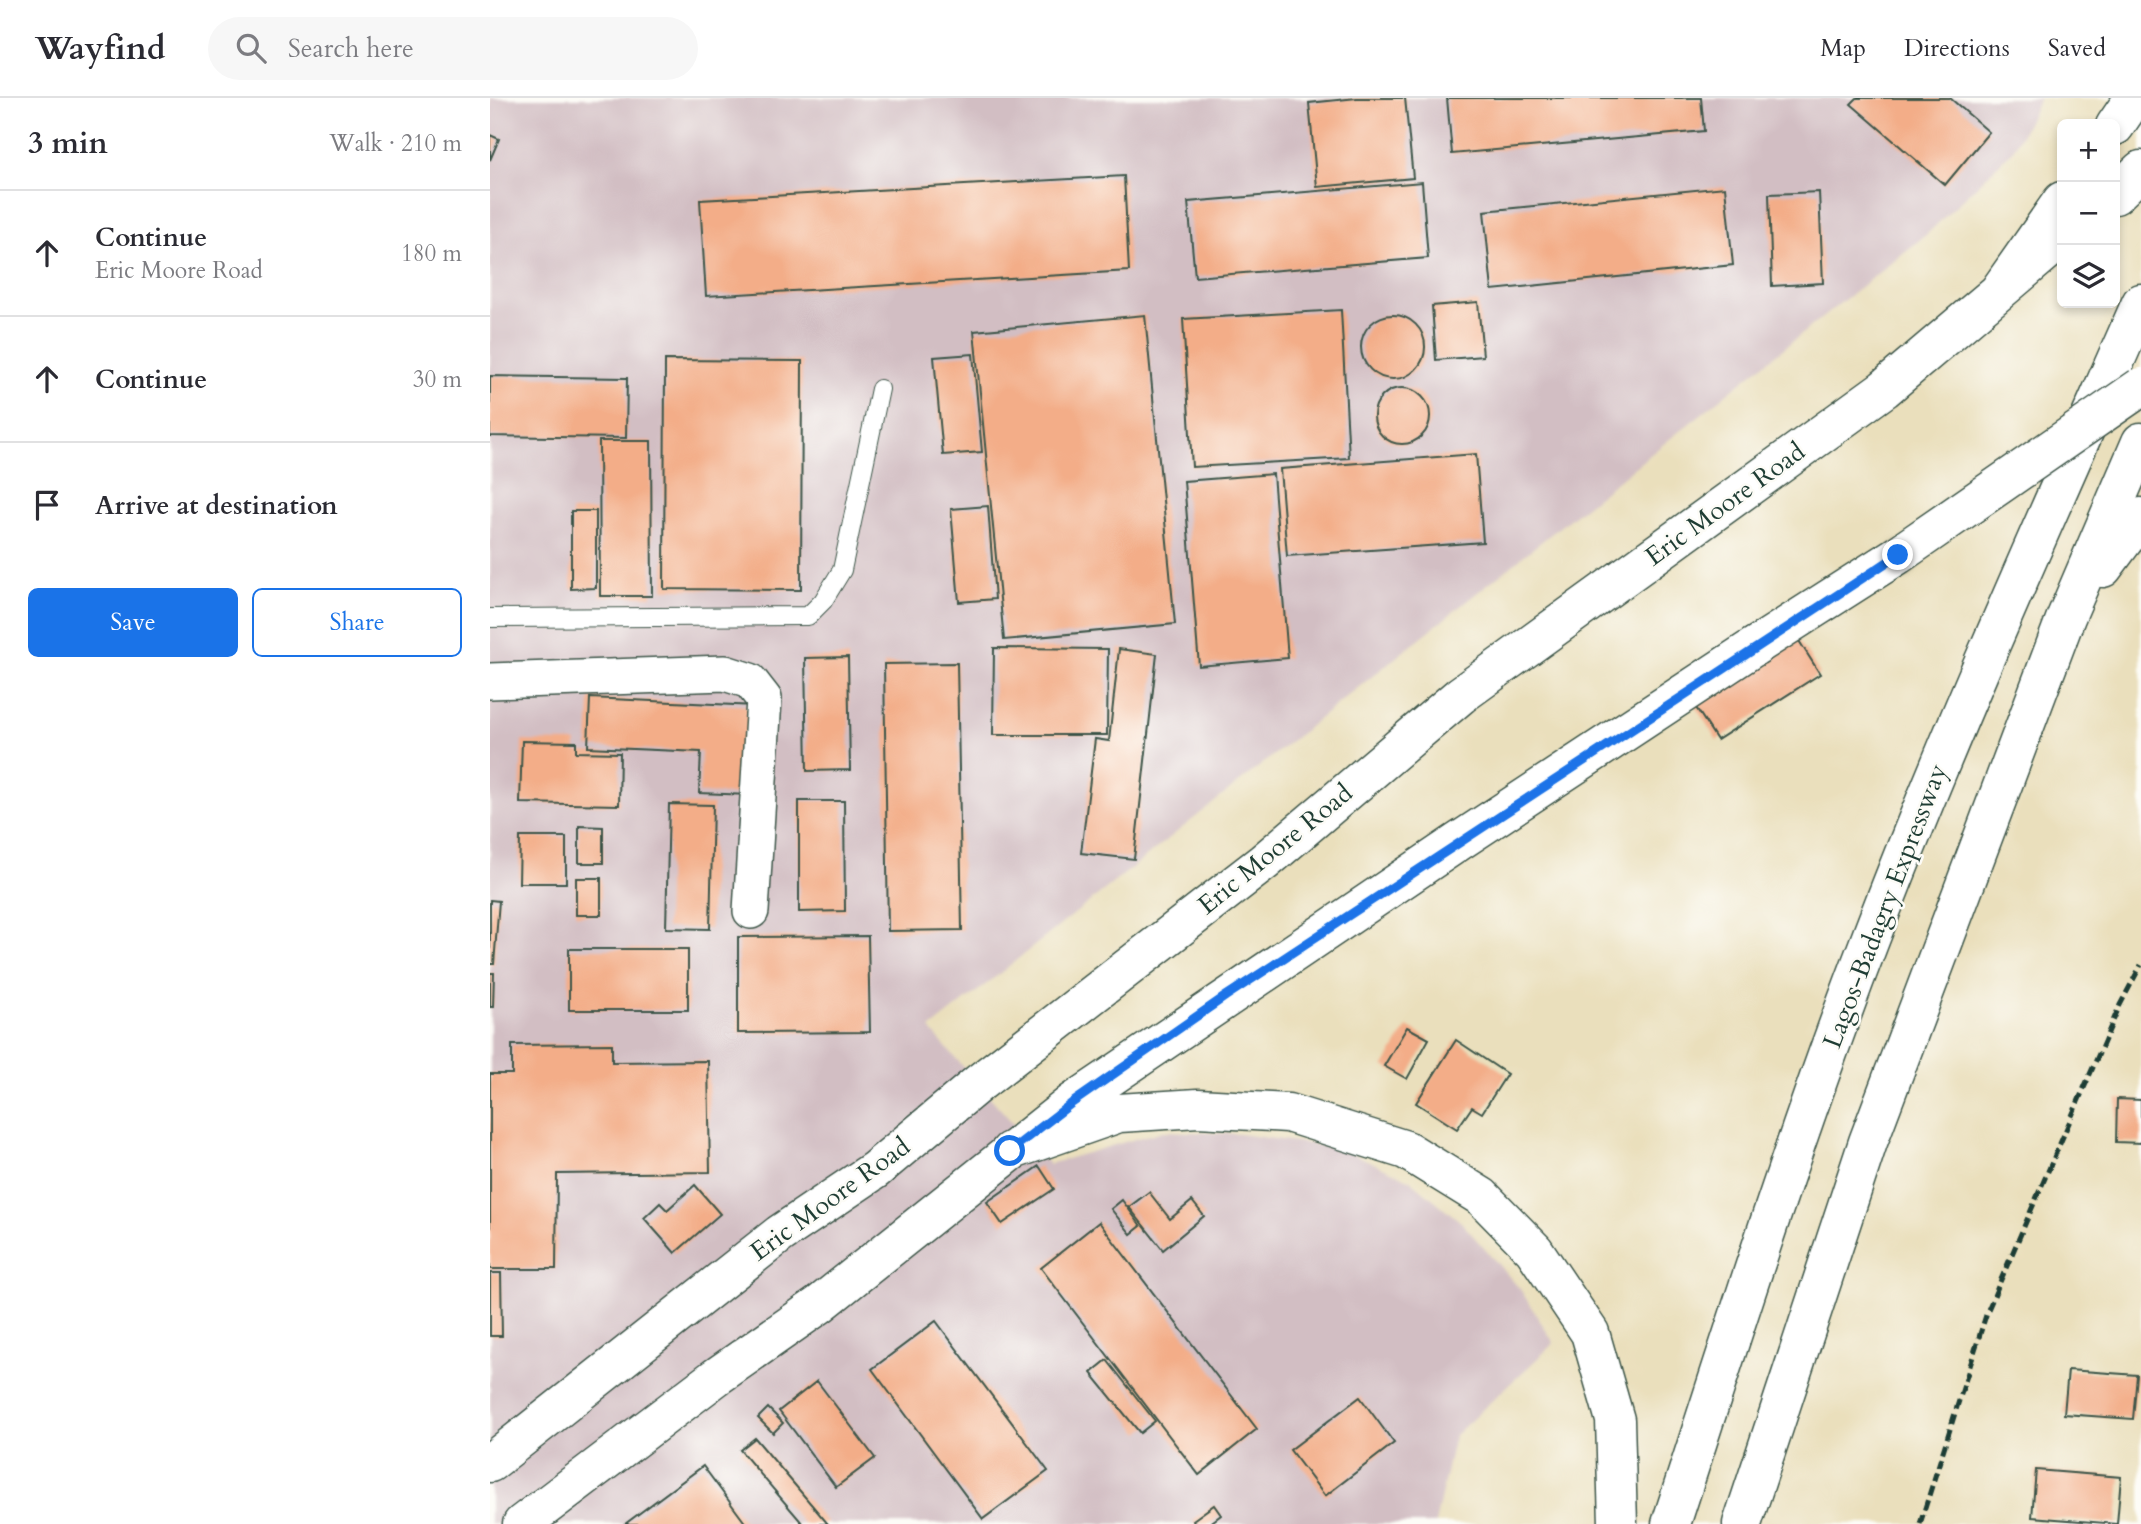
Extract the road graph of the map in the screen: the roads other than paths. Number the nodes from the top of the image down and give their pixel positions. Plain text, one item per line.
1 (2134, 98) edge
2 (2120, 119) edge
3 (2141, 170) edge
4 (2120, 190) edge
5 (2057, 208) edge
6 (2057, 242) edge
7 (2001, 288) junction
8 (2141, 303) edge
9 (2141, 387) edge
10 (880, 389) dead end
11 (2141, 442) edge
12 (2141, 517) edge
13 (2067, 617) junction
14 (490, 618) edge
15 (490, 681) edge
16 (751, 911) dead end
17 (1010, 1151) junction
18 (490, 1463) edge
19 (1749, 1521) edge
20 (522, 1524) edge
21 (1618, 1524) edge
22 (1671, 1524) edge

1 - 2 main road
3 - 4 main road
5 - 7 main road
6 - 7 main road, Eric Moore Road
7 - 18 main road, Eric Moore Road
8 - 22 main road, Lagos-Badagry Expressway
9 - 17 main road, bridge
10 - 14 lane
11 - 13 main road
12 - 13 main road
13 - 19 main road
15 - 16 street
17 - 20 main road
17 - 21 main road

